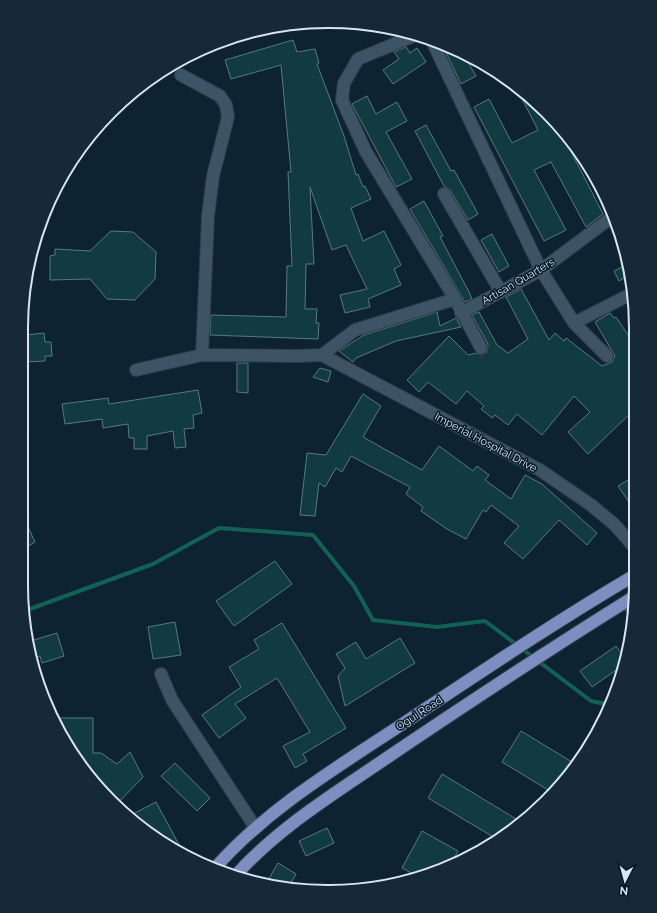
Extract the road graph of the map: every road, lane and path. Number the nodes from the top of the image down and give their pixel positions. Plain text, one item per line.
1 (406, 38) edge
2 (435, 48) edge
3 (181, 75) dead end
4 (444, 194) dead end
5 (608, 220) edge
6 (541, 270) junction
7 (501, 292) junction
8 (627, 296) edge
9 (455, 299) junction
10 (461, 313) junction
11 (574, 322) junction
12 (481, 348) dead end
13 (202, 355) junction
14 (322, 355) junction
15 (607, 356) dead end
16 (136, 370) dead end
17 (629, 541) edge
18 (629, 579) edge
19 (628, 605) edge
20 (161, 674) dead end
21 (425, 709) junction
22 (438, 724) junction
23 (314, 783) junction
24 (326, 800) junction
25 (255, 827) junction
26 (220, 864) edge
27 (240, 871) edge

1 - 9 street
2 - 6 street
3 - 13 street
4 - 7 street
5 - 6 street, Artisan Quarters
6 - 7 street, Artisan Quarters
6 - 11 street
7 - 10 street, Artisan Quarters
8 - 11 street
9 - 10 street
9 - 14 street
10 - 12 street
11 - 15 street
13 - 14 street
13 - 16 street
14 - 17 street, Imperial Hospital Drive
18 - 21 main road, Ogui Road
19 - 22 main road, Ogui Road
20 - 25 street
21 - 22 main road
21 - 23 main road, Ogui Road
22 - 24 main road, Ogui Road
23 - 24 main road
23 - 25 main road, Ogui Road
24 - 27 main road, Ogui Road
25 - 26 main road, Ogui Road

